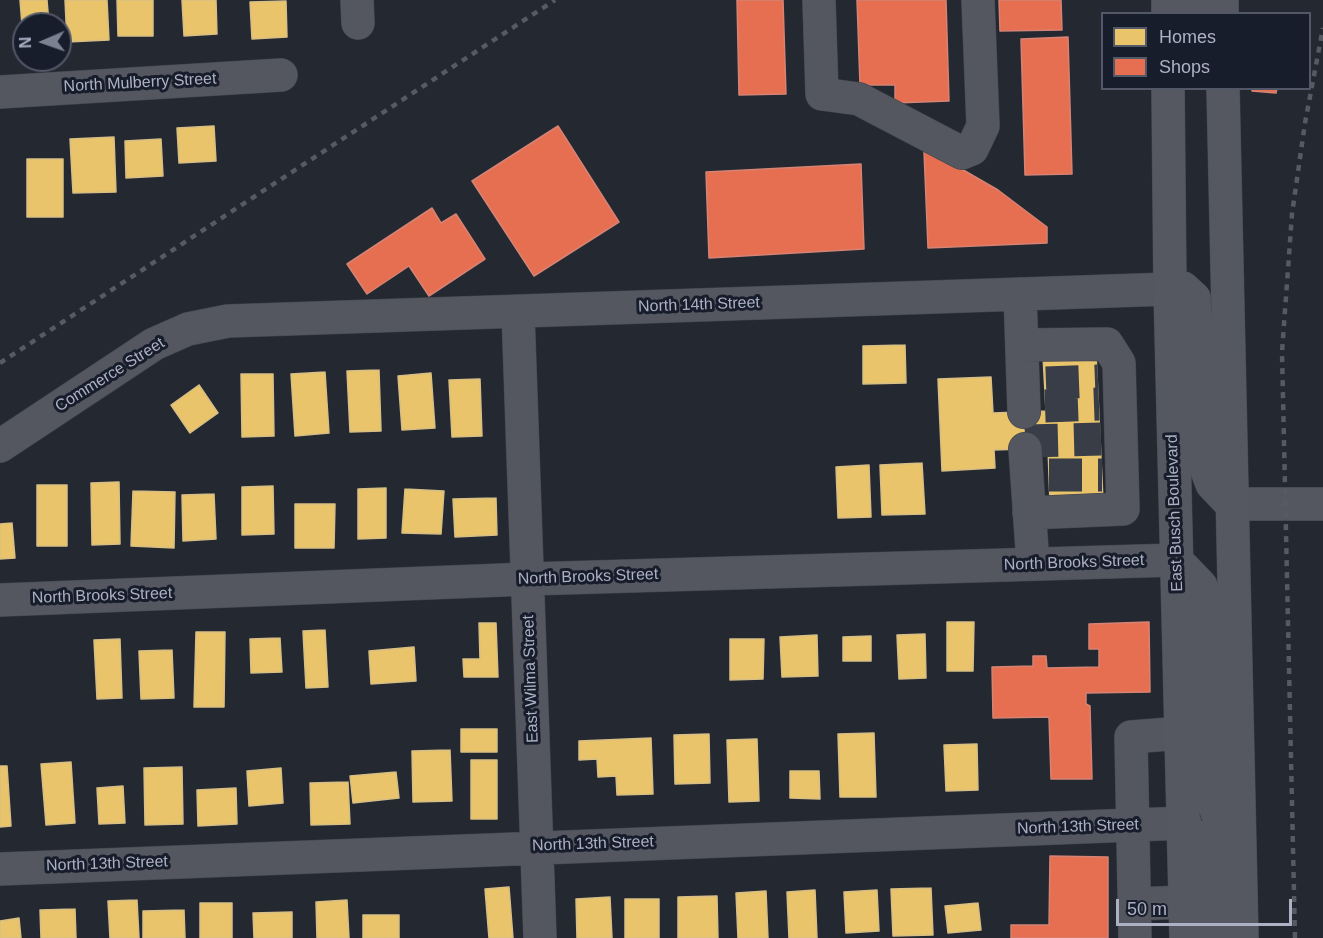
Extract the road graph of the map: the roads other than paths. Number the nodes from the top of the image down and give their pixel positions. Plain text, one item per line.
1 (819, 0) edge
2 (978, 0) edge
3 (281, 75) dead end
4 (1168, 90) edge
5 (1223, 90) edge
6 (0, 92) edge
7 (1170, 289) junction
8 (1020, 294) junction
9 (518, 312) junction
10 (228, 321) joint
11 (1022, 345) junction
12 (1032, 398) dead end
13 (0, 446) edge
14 (1034, 466) dead end
15 (1231, 504) junction
16 (1323, 504) edge
17 (1029, 513) junction
18 (1176, 560) junction
19 (1033, 564) junction
20 (528, 579) junction
21 (0, 600) edge
22 (1182, 733) junction
23 (1185, 823) junction
24 (1133, 825) junction
25 (537, 846) junction
26 (0, 869) edge
27 (1240, 873) junction
28 (1186, 902) junction
29 (1134, 904) junction
30 (540, 938) edge
31 (1135, 938) edge
32 (1186, 938) edge
33 (1211, 938) edge
34 (1242, 938) edge

1 - 2 street
3 - 6 street, North Mulberry Street
4 - 7 main road, East Busch Boulevard
5 - 15 main road
7 - 8 street, North 14th Street
7 - 15 main road
7 - 18 main road, East Busch Boulevard
8 - 9 street, North 14th Street
8 - 11 street
9 - 10 street, North 14th Street
9 - 20 street, East Wilma Street
10 - 13 street, Commerce Street
11 - 12 street
11 - 17 street
14 - 17 street
15 - 16 street
15 - 27 main road
17 - 19 street
18 - 19 street, North Brooks Street
18 - 22 main road, East Busch Boulevard
18 - 27 main road
19 - 20 street, North Brooks Street
20 - 21 street, North Brooks Street
20 - 25 street, East Wilma Street
22 - 23 main road, East Busch Boulevard
22 - 24 street
23 - 24 street, North 13th Street
23 - 28 main road, East Busch Boulevard
23 - 33 main road
24 - 25 street, North 13th Street
24 - 29 street
25 - 26 street, North 13th Street
25 - 30 street, East Wilma Street
27 - 34 main road
28 - 29 street
28 - 32 main road, East Busch Boulevard
29 - 31 street

